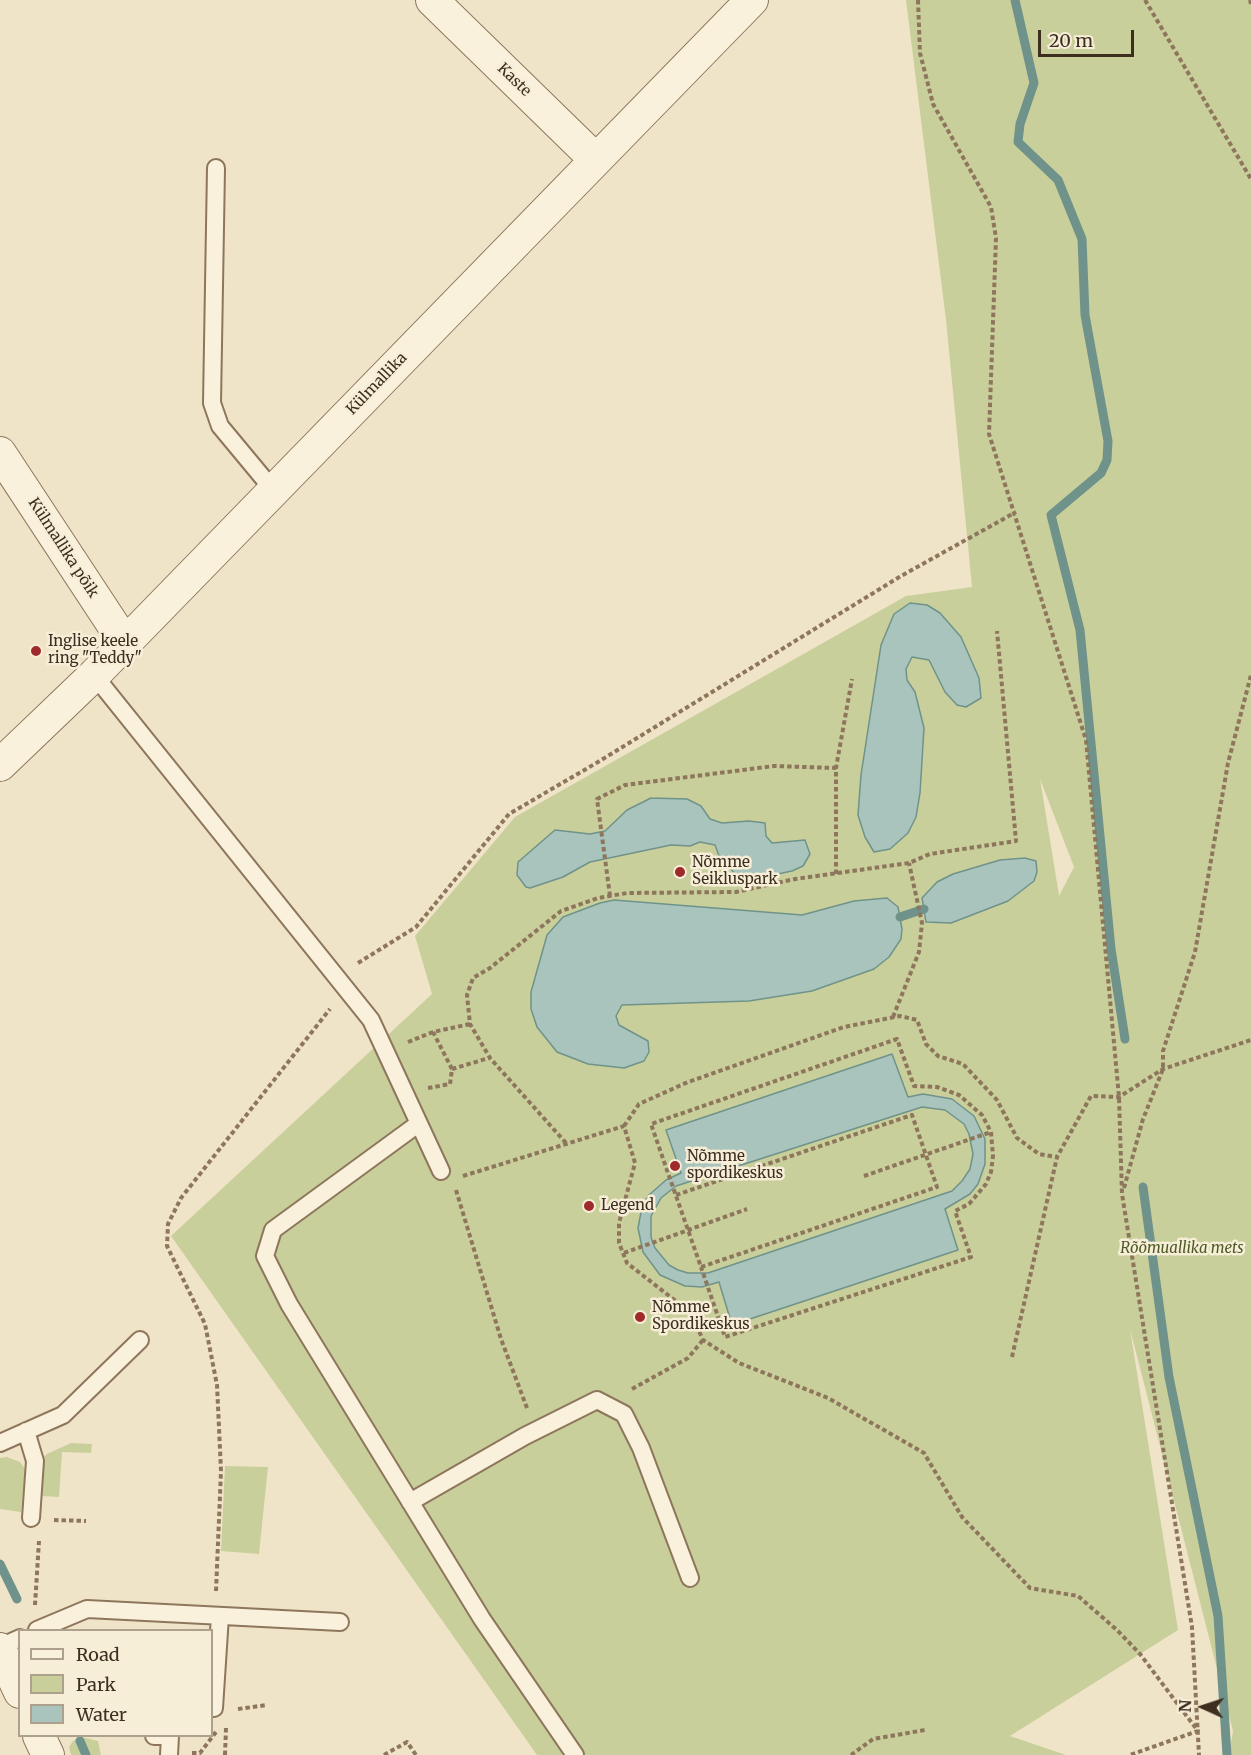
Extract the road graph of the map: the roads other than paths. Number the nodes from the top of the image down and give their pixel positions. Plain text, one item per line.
1 (432, 0) edge
2 (752, 0) edge
3 (596, 160) junction
4 (216, 168) dead end
5 (0, 453) edge
6 (274, 491) junction
7 (125, 643) junction
8 (94, 675) junction
9 (0, 765) edge
10 (418, 1124) junction
11 (446, 1175) road end
12 (140, 1340) dead end
13 (26, 1431) junction
14 (0, 1443) edge
15 (410, 1502) junction
16 (35, 1524) road end
17 (690, 1578) dead end
18 (217, 1616) junction
19 (340, 1622) dead end
20 (39, 1629) edge
21 (18, 1639) edge
22 (0, 1648) edge
23 (18, 1688) edge
24 (214, 1708) dead end
25 (39, 1737) edge
26 (170, 1737) edge
27 (169, 1754) edge
28 (48, 1755) edge
29 (575, 1755) edge

1 - 3 street, Kaste
2 - 3 street, Külmallika
3 - 6 street, Külmallika
4 - 6 lane
5 - 7 street, Külmallika põik
6 - 7 street, Külmallika
7 - 8 street, Külmallika
8 - 9 street, Külmallika
8 - 10 lane
10 - 11 lane
10 - 15 lane
12 - 13 lane
13 - 14 lane
13 - 16 lane
15 - 17 lane
15 - 29 lane
18 - 19 lane
18 - 20 lane
18 - 24 lane
21 - 22 lane
22 - 23 street
25 - 28 street
26 - 27 lane

